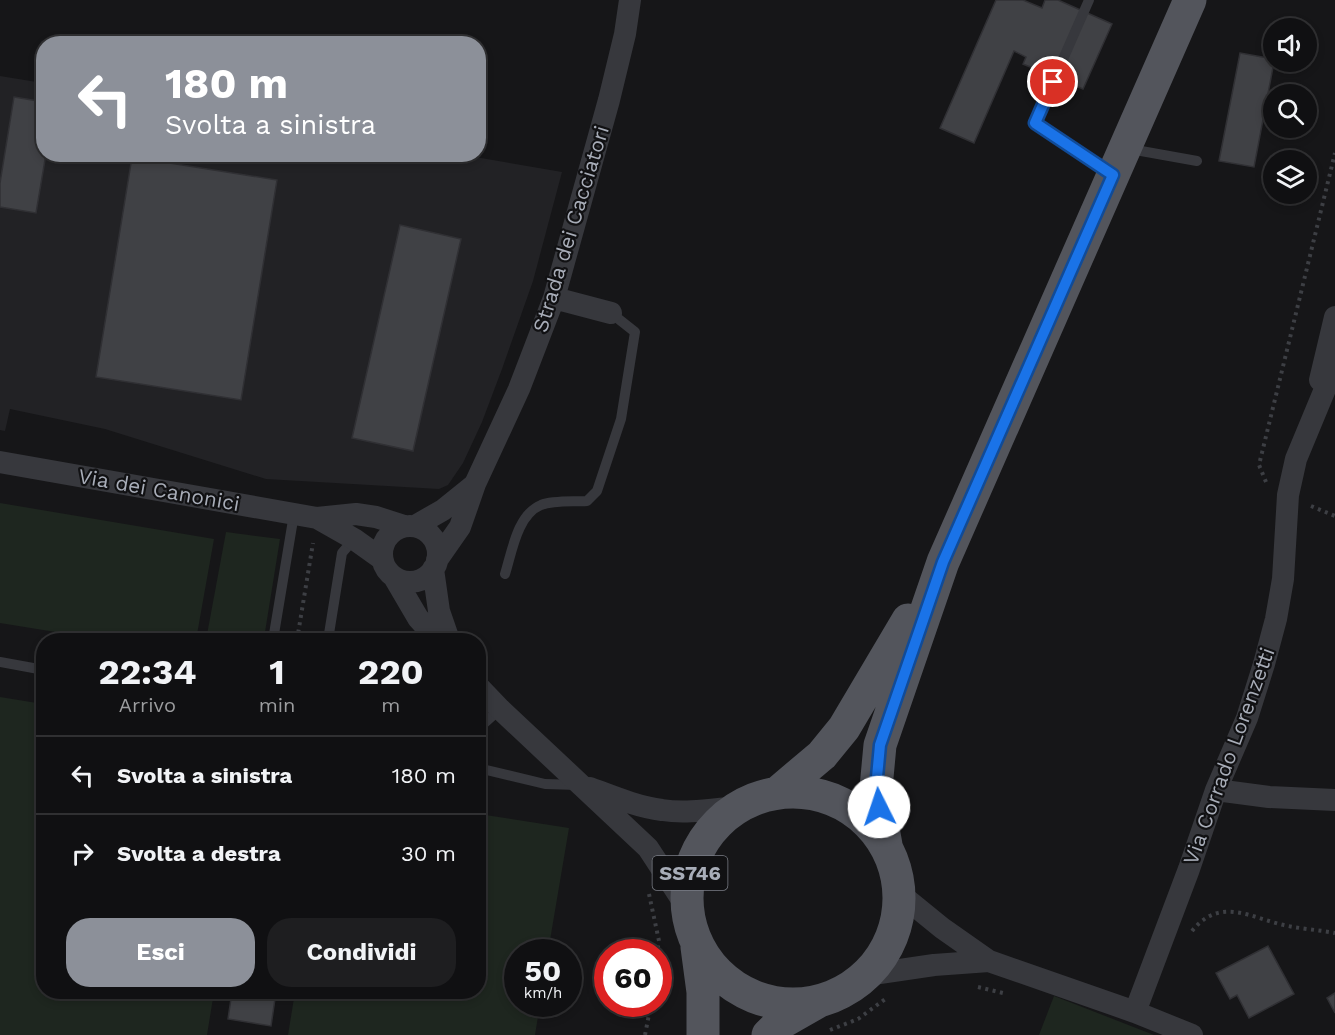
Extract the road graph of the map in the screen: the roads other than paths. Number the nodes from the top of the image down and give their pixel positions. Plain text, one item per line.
1 (630, 0) edge
2 (1089, 0) edge
3 (1190, 0) edge
4 (1119, 161) junction
5 (1197, 161) dead end
6 (554, 298) junction
7 (611, 313) joint
8 (1335, 317) edge
9 (1335, 365) edge
10 (1310, 423) junction
11 (0, 462) edge
12 (475, 484) junction
13 (294, 514) junction
14 (317, 518) junction
15 (410, 526) junction
16 (348, 546) junction
17 (943, 562) junction
18 (435, 565) junction
19 (388, 568) junction
20 (505, 574) dead end
21 (274, 633) edge
22 (329, 633) edge
23 (432, 633) edge
24 (447, 633) edge
25 (0, 663) edge
26 (36, 669) edge
27 (486, 694) edge
28 (500, 709) junction
29 (486, 722) edge
30 (486, 770) edge
31 (581, 785) junction
32 (1216, 790) junction
33 (777, 792) junction
34 (1335, 800) edge
35 (738, 807) junction
36 (886, 845) junction
37 (899, 893) junction
38 (686, 906) junction
39 (697, 945) junction
40 (989, 961) junction
41 (866, 975) junction
42 (1135, 1012) junction
43 (822, 1016) junction
44 (703, 1035) edge
45 (768, 1035) edge
46 (1192, 1035) edge

1 - 6 street, Strada dei Cacciatori
2 - 4 lane
3 - 4 main road, SS746
4 - 5 lane
4 - 17 main road, SS746
6 - 7 street
6 - 12 street, Strada dei Cacciatori
7 - 20 lane
8 - 10 street, Via Corrado Lorenzetti
9 - 10 street, Via Corrado Lorenzetti
10 - 32 street, Via Corrado Lorenzetti
11 - 13 street, Via dei Canonici
12 - 15 street, Strada dei Cacciatori
12 - 18 street, Strada dei Cacciatori
13 - 14 street, Via dei Canonici
13 - 21 lane
14 - 15 street, Via dei Canonici
14 - 16 street, Via dei Canonici
15 - 18 street, Via dei Canonici
15 - 19 street
16 - 19 street, Via dei Canonici
16 - 22 lane
17 - 33 main road, SS746
17 - 36 main road, SS746
18 - 19 street
18 - 24 street, Via dei Canonici
19 - 23 street, Via dei Canonici
25 - 26 lane
27 - 28 street
28 - 29 lane
28 - 31 street
30 - 31 lane
31 - 35 street
31 - 38 street
32 - 34 street
32 - 42 street, Via Corrado Lorenzetti
33 - 35 main road, SS746
33 - 36 main road, SS746
35 - 38 main road, SS746
36 - 37 main road, SS746
37 - 40 street
37 - 41 main road, SS746
38 - 39 main road, SS746
39 - 43 main road, SS746
39 - 44 main road, SS746
40 - 41 street
40 - 42 street
41 - 43 main road, SS746
42 - 46 street
43 - 45 main road, SS746

